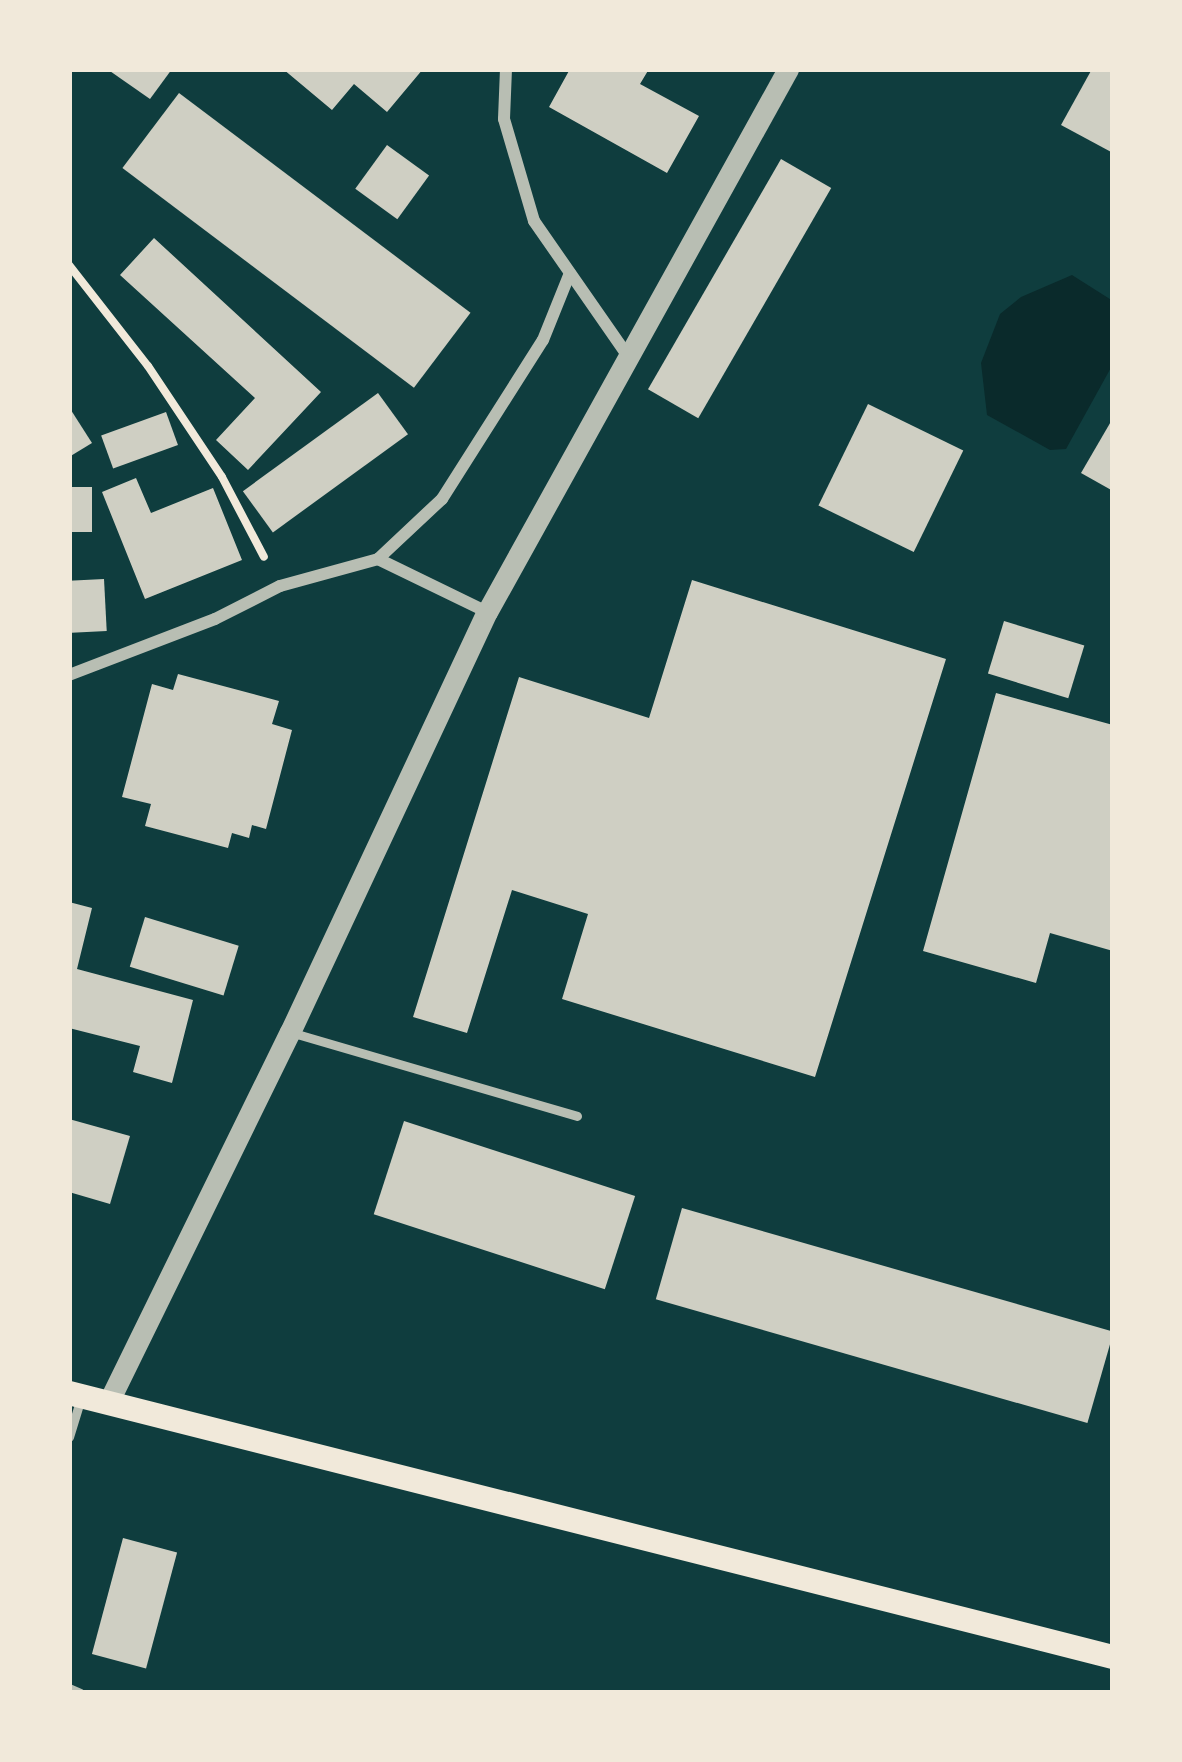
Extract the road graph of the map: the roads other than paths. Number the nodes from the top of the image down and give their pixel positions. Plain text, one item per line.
1 (506, 69) edge
2 (788, 69) edge
3 (570, 273) junction
4 (628, 356) junction
5 (378, 560) junction
6 (487, 612) junction
7 (69, 675) edge
8 (290, 1032) junction
9 (577, 1116) dead end
10 (75, 1394) edge
11 (108, 1403) junction
12 (69, 1437) edge
13 (1113, 1657) edge
14 (69, 1688) edge
15 (80, 1693) edge

1 - 3 street
2 - 4 street
3 - 4 street
3 - 5 street
4 - 6 street
5 - 6 street
5 - 7 street
6 - 8 street
8 - 9 lane
8 - 11 street
10 - 11 main road
10 - 12 lane
11 - 13 main road
14 - 15 lane

